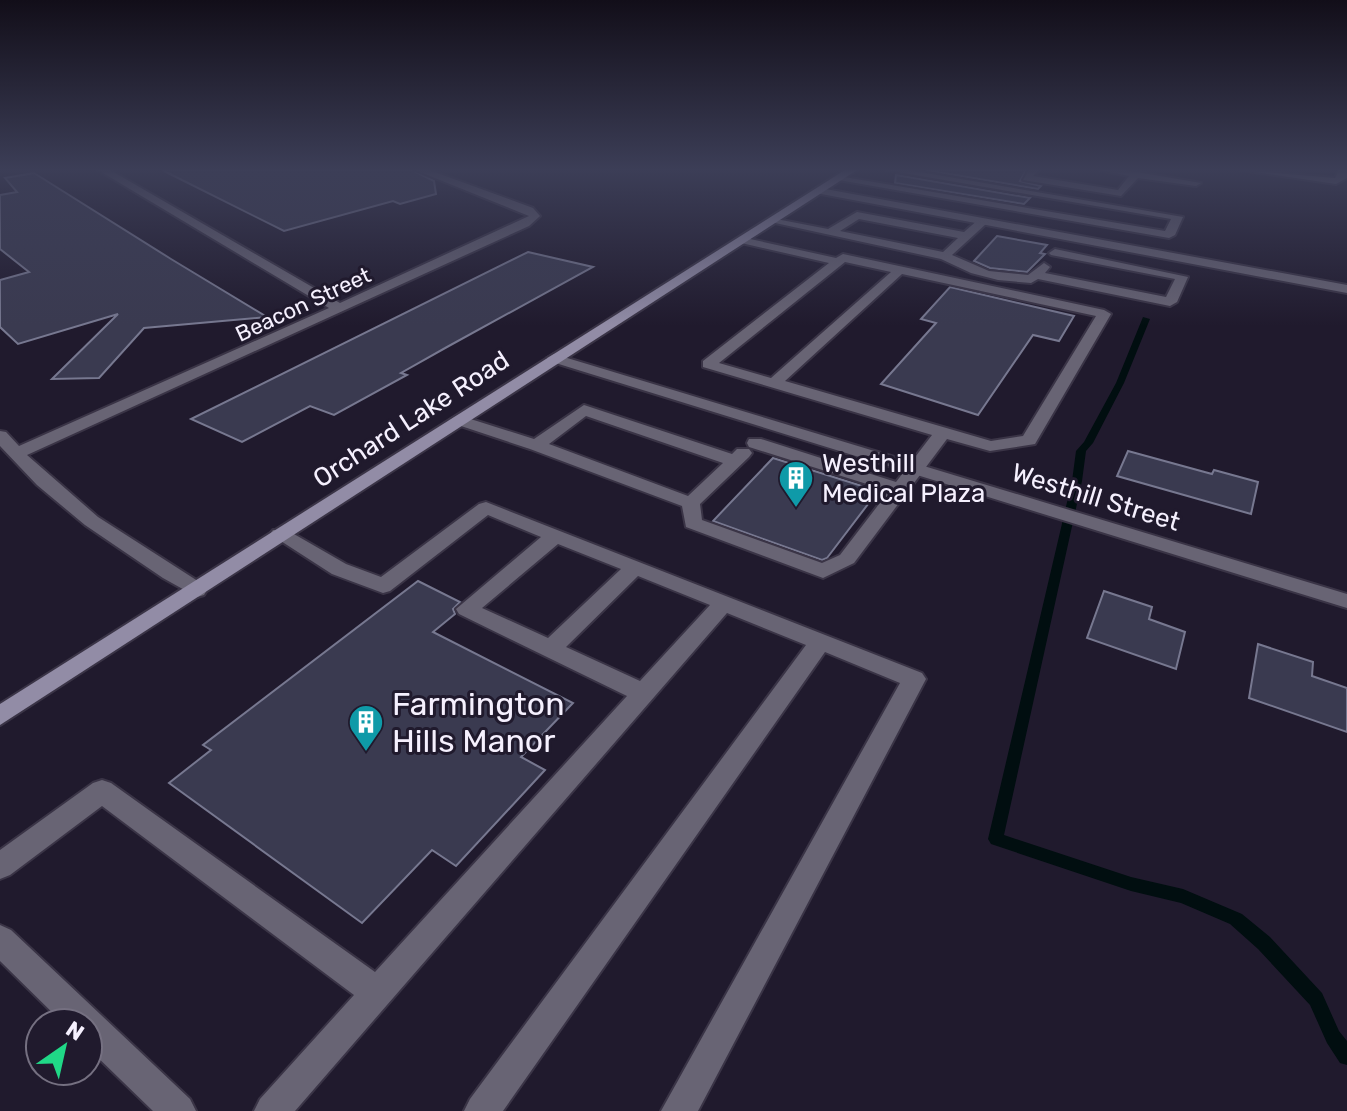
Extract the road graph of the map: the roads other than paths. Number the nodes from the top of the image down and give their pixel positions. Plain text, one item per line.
1 (192, 222) edge
2 (528, 222) edge
3 (770, 222) edge
4 (775, 222) edge
5 (847, 222) edge
6 (893, 222) edge
7 (982, 222) edge
8 (987, 222) edge
9 (1099, 222) edge
10 (1176, 222) edge
11 (830, 233) junction
12 (967, 236) junction
13 (1066, 237) junction
14 (741, 240) junction
15 (1055, 253) junction
16 (945, 256) junction
17 (838, 262) junction
18 (900, 270) junction
19 (1038, 275) junction
20 (1347, 289) edge
21 (341, 309) junction
22 (554, 358) junction
23 (774, 383) junction
24 (458, 420) junction
25 (774, 426) junction
26 (943, 432) junction
27 (0, 436) edge
28 (755, 443) junction
29 (536, 445) junction
30 (16, 454) junction
31 (735, 461) junction
32 (914, 468) junction
33 (900, 489) junction
34 (691, 503) junction
35 (280, 534) junction
36 (555, 536) junction
37 (635, 567) junction
38 (197, 590) junction
39 (1347, 601) edge
40 (724, 603) junction
41 (820, 642) junction
42 (550, 649) junction
43 (643, 693) junction
44 (0, 716) edge
45 (0, 866) edge
46 (0, 940) edge
47 (376, 992) junction
48 (69, 1007) edge
49 (104, 1040) edge
50 (178, 1111) edge
51 (272, 1111) edge
52 (482, 1111) edge
53 (679, 1111) edge

1 - 21 street
2 - 21 street, Beacon Street
3 - 14 main road, Orchard Lake Road
4 - 11 street
5 - 11 street
6 - 12 street
7 - 12 street
8 - 13 street
9 - 10 street
11 - 16 street
12 - 16 street
13 - 15 street
13 - 20 street
14 - 17 street
14 - 22 main road, Orchard Lake Road
15 - 19 street
15 - 19 street
16 - 19 street
17 - 18 street
17 - 23 street
18 - 23 street
18 - 26 street
21 - 30 street, Beacon Street
22 - 24 main road, Orchard Lake Road
22 - 25 street, Westhill Street
23 - 26 street
24 - 29 street
24 - 35 main road, Orchard Lake Road
25 - 28 street
25 - 32 street, Westhill Street
26 - 32 street
27 - 30 street
28 - 31 street
28 - 33 street
29 - 31 street
29 - 34 street
30 - 38 street
31 - 34 street
32 - 33 street
32 - 39 street, Westhill Street
33 - 34 street
35 - 36 street
35 - 38 main road, Orchard Lake Road
36 - 37 street
36 - 42 street
37 - 40 street
37 - 42 street
38 - 44 main road, Orchard Lake Road
40 - 41 street
40 - 43 street
41 - 52 street
41 - 53 street
42 - 43 street
43 - 47 street
45 - 47 street
46 - 48 street
47 - 51 street
49 - 50 street

